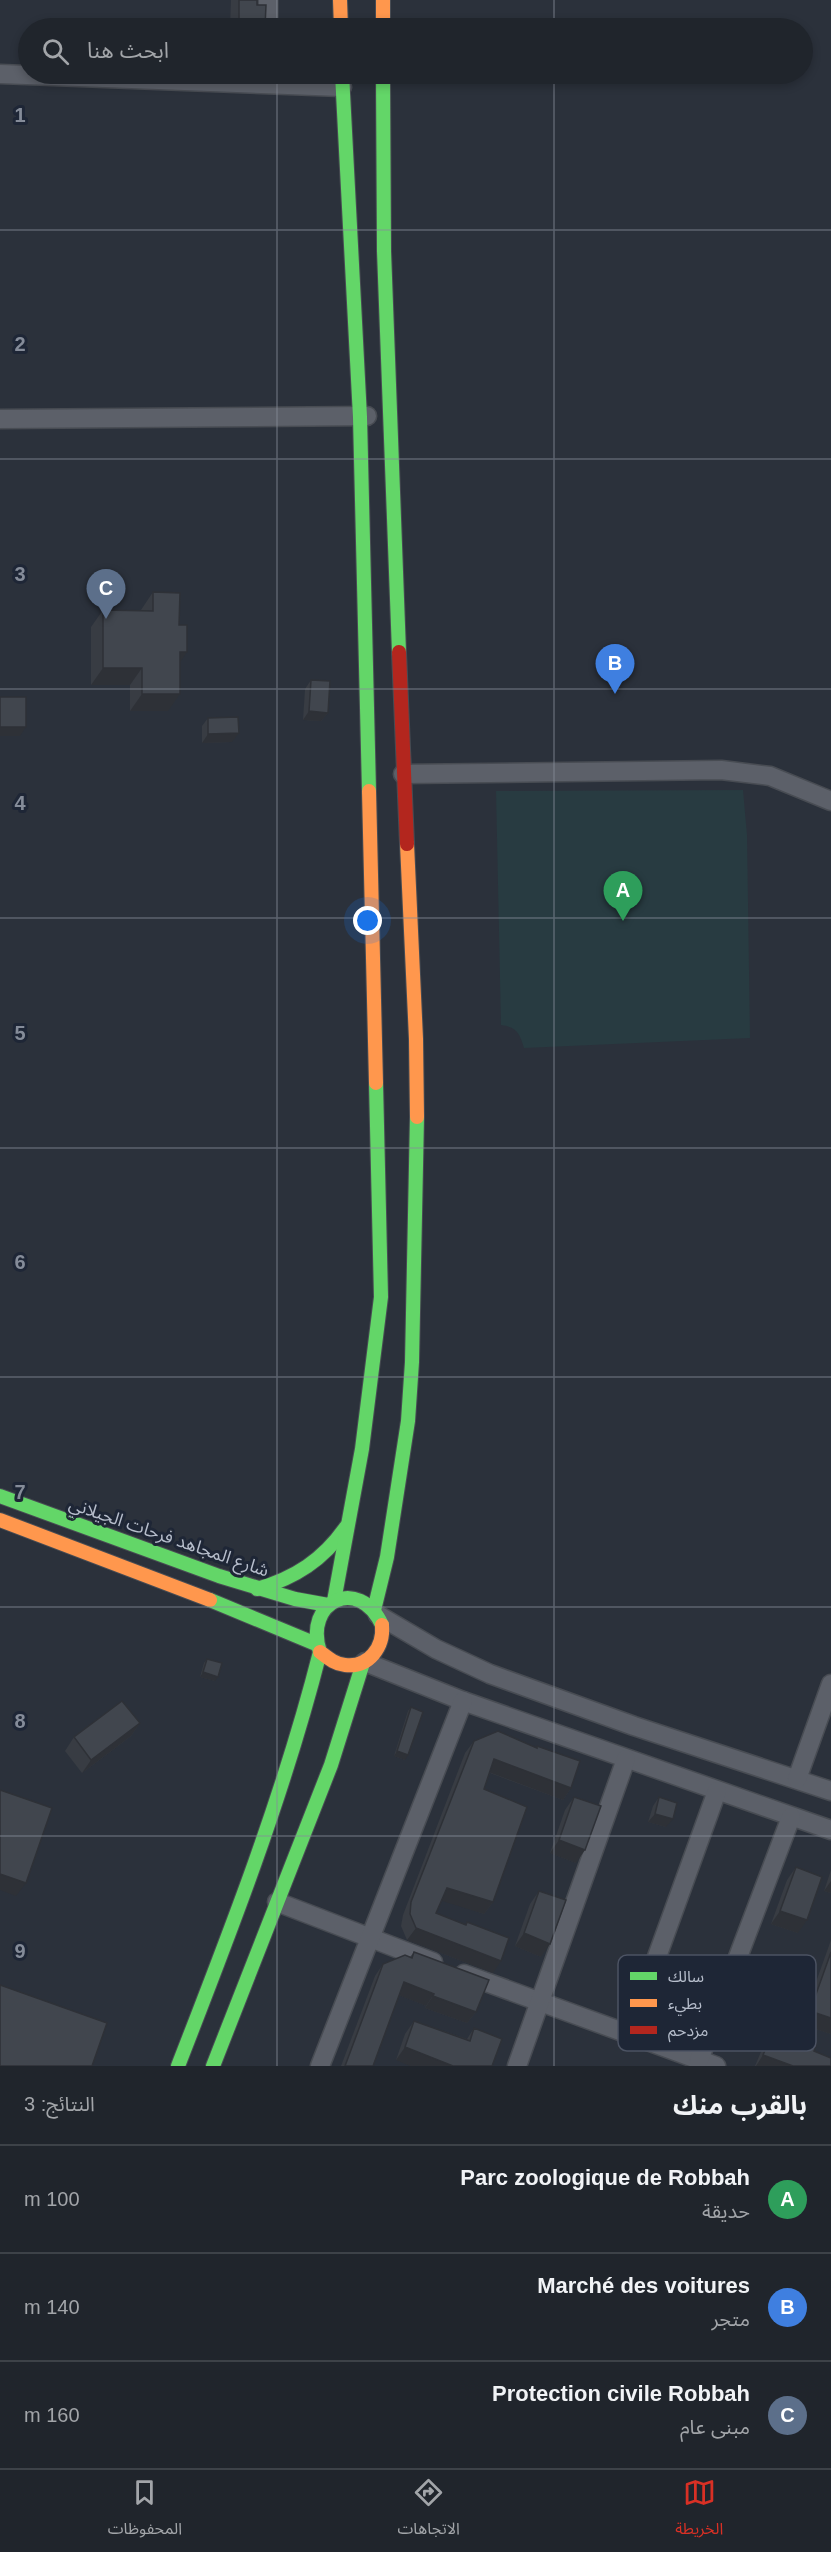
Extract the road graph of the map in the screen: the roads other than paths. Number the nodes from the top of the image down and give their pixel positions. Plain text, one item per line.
1 (268, 0) edge
2 (340, 0) edge
3 (383, 0) edge
4 (268, 18) edge
5 (341, 18) edge
6 (383, 18) edge
7 (0, 75) edge
8 (18, 75) edge
9 (342, 84) edge
10 (383, 84) edge
11 (390, 416) junction
12 (360, 417) junction
13 (0, 419) edge
14 (403, 774) junction
15 (831, 801) edge
16 (0, 1496) edge
17 (0, 1520) edge
18 (349, 1523) junction
19 (257, 1588) junction
20 (331, 1603) junction
21 (375, 1612) junction
22 (318, 1648) junction
23 (364, 1663) junction
24 (831, 1684) edge
25 (464, 1701) junction
26 (626, 1759) junction
27 (797, 1779) junction
28 (717, 1791) junction
29 (831, 1791) edge
30 (791, 1817) junction
31 (831, 1830) edge
32 (278, 1902) junction
33 (371, 1938) junction
34 (658, 1955) edge
35 (736, 1955) edge
36 (540, 2003) junction
37 (618, 2030) edge
38 (670, 2051) edge
39 (694, 2061) edge
40 (178, 2066) edge
41 (213, 2066) edge
42 (320, 2066) edge
43 (517, 2066) edge

1 - 4 street
2 - 5 main road
3 - 6 main road
7 - 8 street
9 - 12 main road
10 - 11 main road
11 - 12 street
11 - 14 main road
12 - 13 street
12 - 18 main road
14 - 15 street
14 - 21 main road
16 - 19 main road, شارع المجاهد فرحات الجيلاني
17 - 22 main road
18 - 19 main road
18 - 20 main road
19 - 20 main road, شارع المجاهد فرحات الجيلاني
20 - 21 main road
20 - 22 main road
21 - 23 main road
21 - 27 street
22 - 23 main road
22 - 40 main road
23 - 25 street
23 - 32 main road
24 - 27 street
25 - 26 street
25 - 33 street
26 - 28 street
26 - 36 street
27 - 29 street
28 - 30 street
28 - 34 street
30 - 31 street
30 - 35 street
32 - 33 street
32 - 41 main road
33 - 36 street
33 - 42 street
36 - 37 street
36 - 43 street
38 - 39 street

